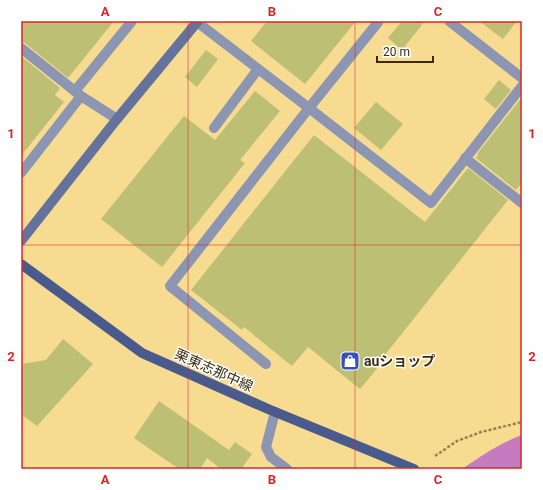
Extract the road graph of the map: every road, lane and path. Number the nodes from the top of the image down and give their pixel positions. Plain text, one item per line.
1 (132, 21) edge
2 (379, 21) edge
3 (449, 21) edge
4 (198, 22) edge
5 (21, 48) edge
6 (258, 69) junction
7 (522, 78) edge
8 (522, 86) edge
9 (78, 93) junction
10 (309, 108) junction
11 (117, 119) junction
12 (214, 128) dead end
13 (465, 158) junction
14 (21, 173) edge
15 (522, 203) edge
16 (21, 241) edge
17 (21, 264) edge
18 (266, 364) dead end
19 (275, 412) junction
20 (522, 422) edge
21 (435, 456) dead end
22 (287, 469) edge
23 (414, 469) edge

1 - 9 lane
2 - 10 lane
3 - 7 lane
4 - 6 lane
4 - 11 street
5 - 9 lane
6 - 10 lane
6 - 12 lane
8 - 13 lane
9 - 11 lane
9 - 14 lane
10 - 13 lane
10 - 18 lane
11 - 16 street
13 - 15 lane
17 - 19 main road, 栗東志那中線
19 - 22 lane
19 - 23 main road, 栗東志那中線
20 - 21 path

